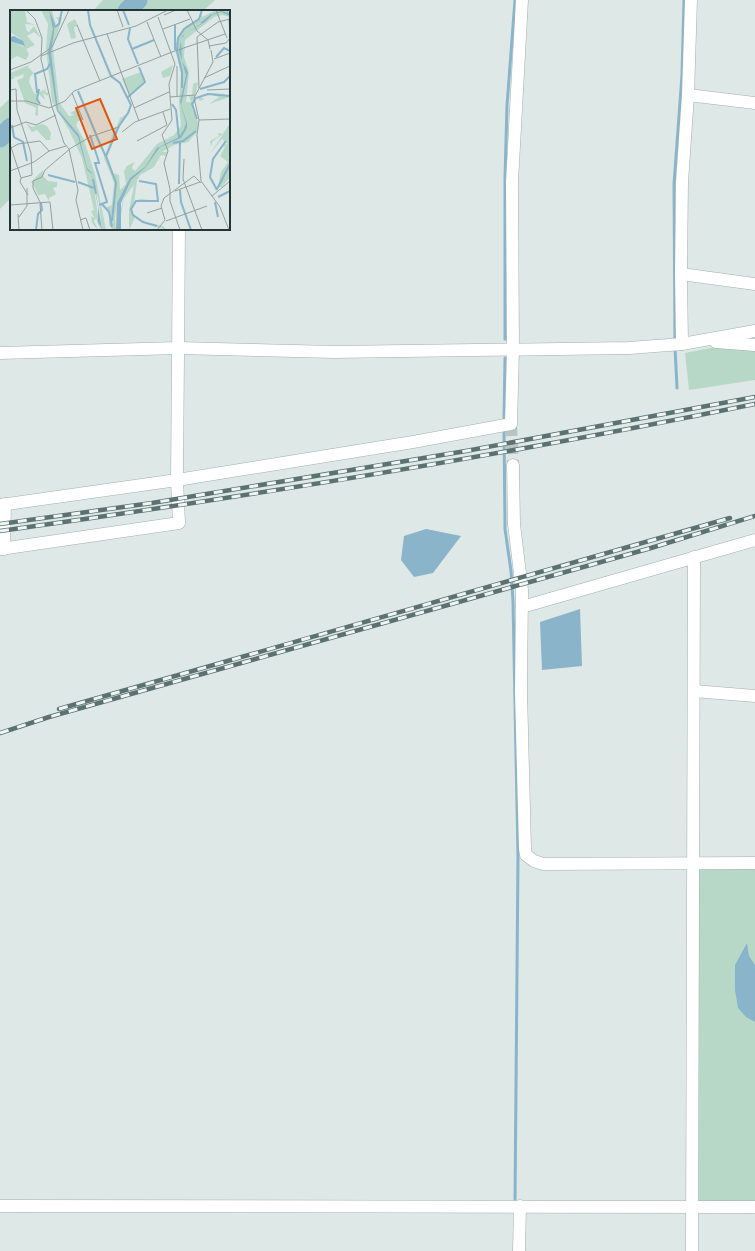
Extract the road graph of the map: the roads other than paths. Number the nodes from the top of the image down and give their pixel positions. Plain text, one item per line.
1 (522, 0) edge
2 (691, 0) edge
3 (688, 95) junction
4 (755, 103) edge
5 (179, 230) edge
6 (681, 274) junction
7 (755, 284) edge
8 (755, 331) edge
9 (709, 339) junction
10 (682, 344) junction
11 (755, 345) edge
12 (178, 348) junction
13 (513, 349) junction
14 (0, 353) edge
15 (513, 465) tunnel mouth
16 (177, 480) junction
17 (2, 504) edge
18 (755, 540) edge
19 (2, 549) edge
20 (694, 557) junction
21 (522, 607) junction
22 (694, 691) junction
23 (755, 696) edge
24 (693, 863) junction
25 (755, 863) edge
26 (0, 1206) edge
27 (517, 1206) junction
28 (692, 1207) junction
29 (755, 1207) edge
30 (519, 1251) edge
31 (692, 1251) edge

1 - 13 street
2 - 3 street
3 - 4 street
3 - 6 street
5 - 12 street
6 - 7 street
6 - 10 street
8 - 9 street
9 - 10 street
9 - 11 street
10 - 13 street
12 - 13 street
12 - 14 street
12 - 16 street
13 - 16 street
15 - 21 street
16 - 17 street
16 - 19 street
17 - 19 street
18 - 20 street
20 - 21 street
20 - 22 street
21 - 24 street
22 - 23 street
22 - 24 street
24 - 25 street
24 - 28 street
26 - 27 street
27 - 28 street
27 - 30 street
28 - 29 street
28 - 31 street

